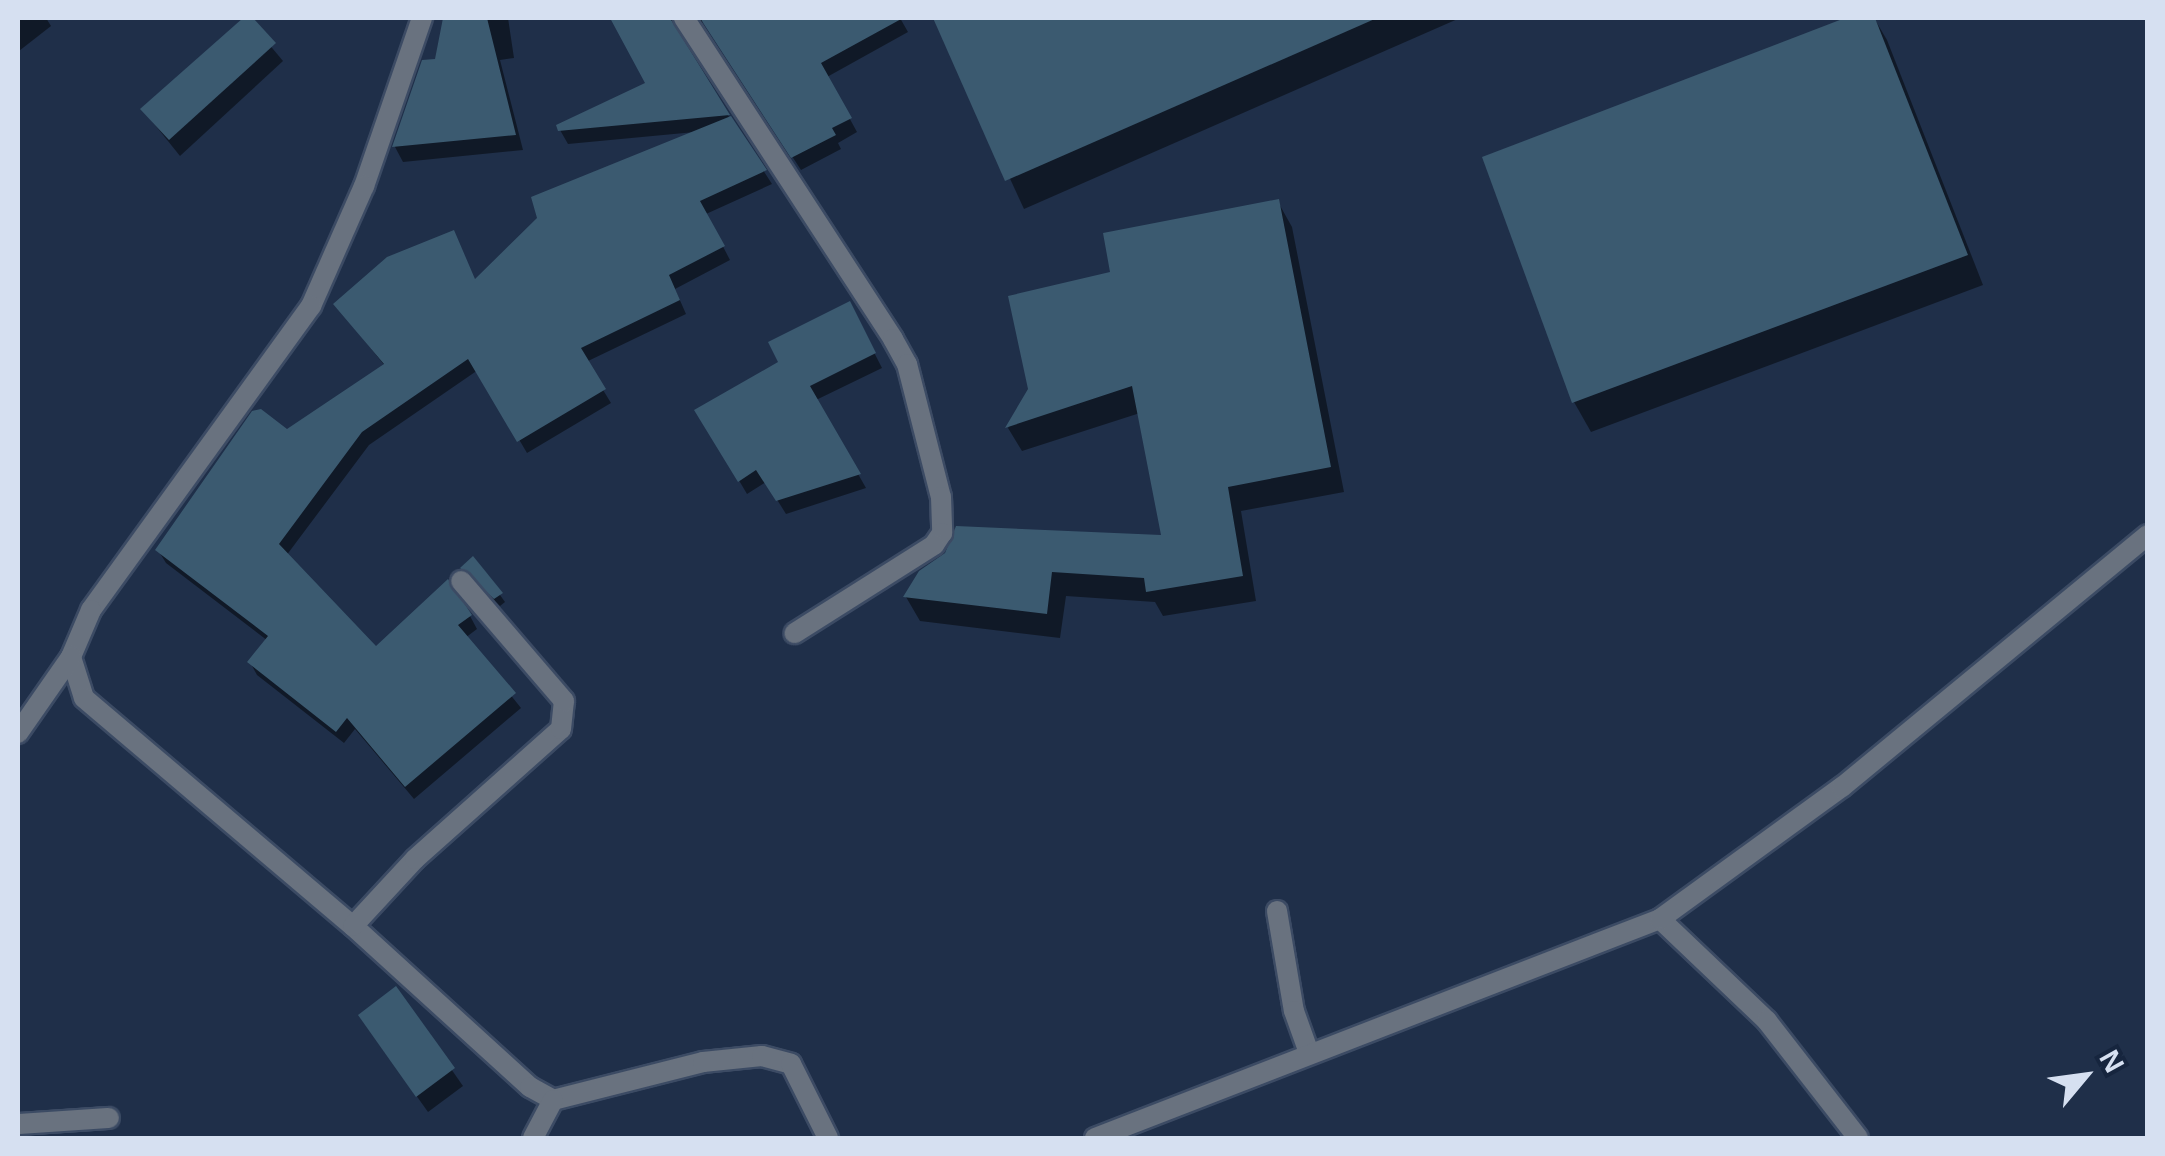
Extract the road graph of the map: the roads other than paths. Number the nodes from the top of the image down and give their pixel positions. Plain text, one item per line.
1 (422, 18) edge
2 (684, 18) edge
3 (2148, 535) edge
4 (461, 581) dead end
5 (795, 634) dead end
6 (70, 657) junction
7 (18, 733) edge
8 (1277, 911) dead end
9 (1660, 918) junction
10 (353, 926) junction
11 (1308, 1053) junction
12 (553, 1100) junction
13 (109, 1118) dead end
14 (18, 1124) edge
15 (533, 1138) edge
16 (828, 1138) edge
17 (1095, 1138) edge
18 (1858, 1138) edge

1 - 6 street
2 - 5 street
3 - 9 street
4 - 10 street
6 - 7 street
6 - 10 street
8 - 11 street
9 - 11 street
9 - 18 street
10 - 12 street
11 - 17 street
12 - 15 street
12 - 16 street
13 - 14 street

